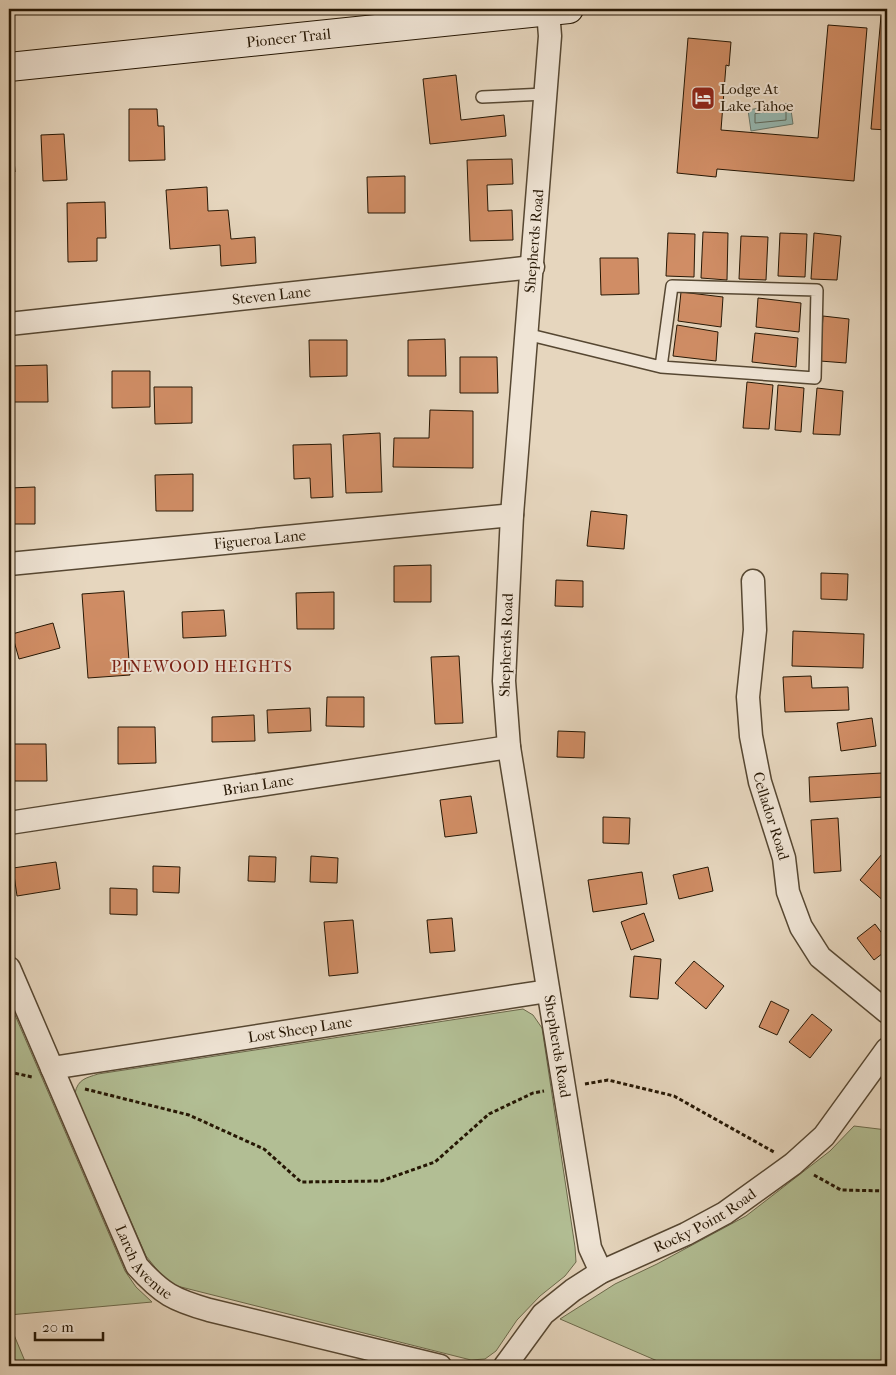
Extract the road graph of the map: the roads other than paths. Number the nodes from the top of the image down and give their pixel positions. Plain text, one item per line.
1 (558, 10) edge
2 (9, 67) edge
3 (545, 94) junction
4 (482, 98) dead end
5 (533, 267) junction
6 (9, 324) edge
7 (526, 334) junction
8 (661, 367) junction
9 (512, 516) junction
10 (9, 564) edge
11 (753, 581) dead end
12 (510, 748) junction
13 (9, 823) edge
14 (9, 968) edge
15 (548, 992) junction
16 (887, 1012) edge
17 (887, 1049) edge
18 (55, 1076) junction
19 (601, 1272) junction
20 (440, 1366) edge
21 (506, 1366) edge

1 - 2 main road, Pioneer Trail
1 - 3 street, Shepherds Road
3 - 4 lane
3 - 5 street, Shepherds Road
5 - 6 street, Steven Lane
5 - 7 street, Shepherds Road
7 - 8 lane
7 - 9 street, Shepherds Road
8 - 8 lane
9 - 10 street, Figueroa Lane
9 - 12 street, Shepherds Road
11 - 16 street, Cellador Road
12 - 13 street, Brian Lane
12 - 15 street, Shepherds Road
14 - 18 street, Larch Avenue
15 - 18 street, Lost Sheep Lane
15 - 19 street, Shepherds Road
17 - 19 street, Rocky Point Road
18 - 20 street, Larch Avenue
19 - 21 street, Rocky Point Road

